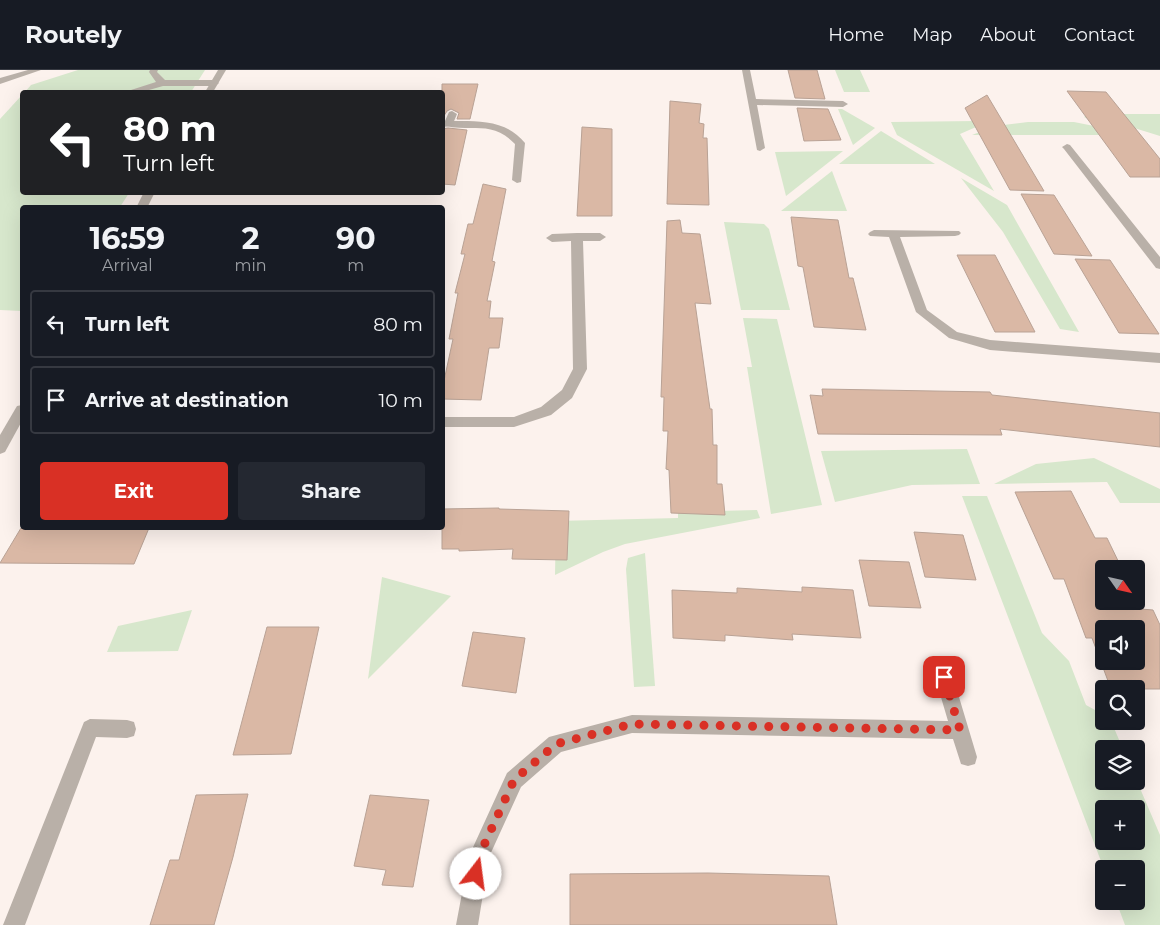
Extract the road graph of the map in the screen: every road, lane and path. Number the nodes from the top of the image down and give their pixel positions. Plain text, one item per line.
1 (37, 70) edge
2 (154, 70) edge
3 (222, 70) edge
4 (746, 70) edge
5 (0, 81) edge
6 (162, 83) junction
7 (215, 83) junction
8 (140, 90) edge
9 (210, 90) edge
10 (752, 102) junction
11 (843, 104) dead end
12 (448, 121) edge
13 (1067, 147) dead end
14 (760, 148) dead end
15 (518, 180) dead end
16 (955, 233) dead end
17 (874, 234) dead end
18 (893, 234) junction
19 (577, 237) junction
20 (600, 237) dead end
21 (552, 238) dead end
22 (1160, 265) edge
23 (1160, 358) edge
24 (20, 417) edge
25 (445, 422) edge
26 (16, 431) edge
27 (0, 448) edge
28 (944, 677) dead end
29 (127, 729) dead end
30 (960, 730) junction
31 (968, 757) dead end
32 (14, 925) edge
33 (467, 925) edge

1 - 5 street
2 - 6 street
3 - 7 street
4 - 10 street
6 - 7 street
6 - 8 street
7 - 9 street
10 - 11 street
10 - 14 street
12 - 15 street
13 - 22 street
16 - 18 street
17 - 18 street
18 - 23 street
19 - 20 street
19 - 21 street
19 - 25 street
24 - 26 street
26 - 27 street
28 - 30 street
29 - 32 street
30 - 31 street
30 - 33 street

